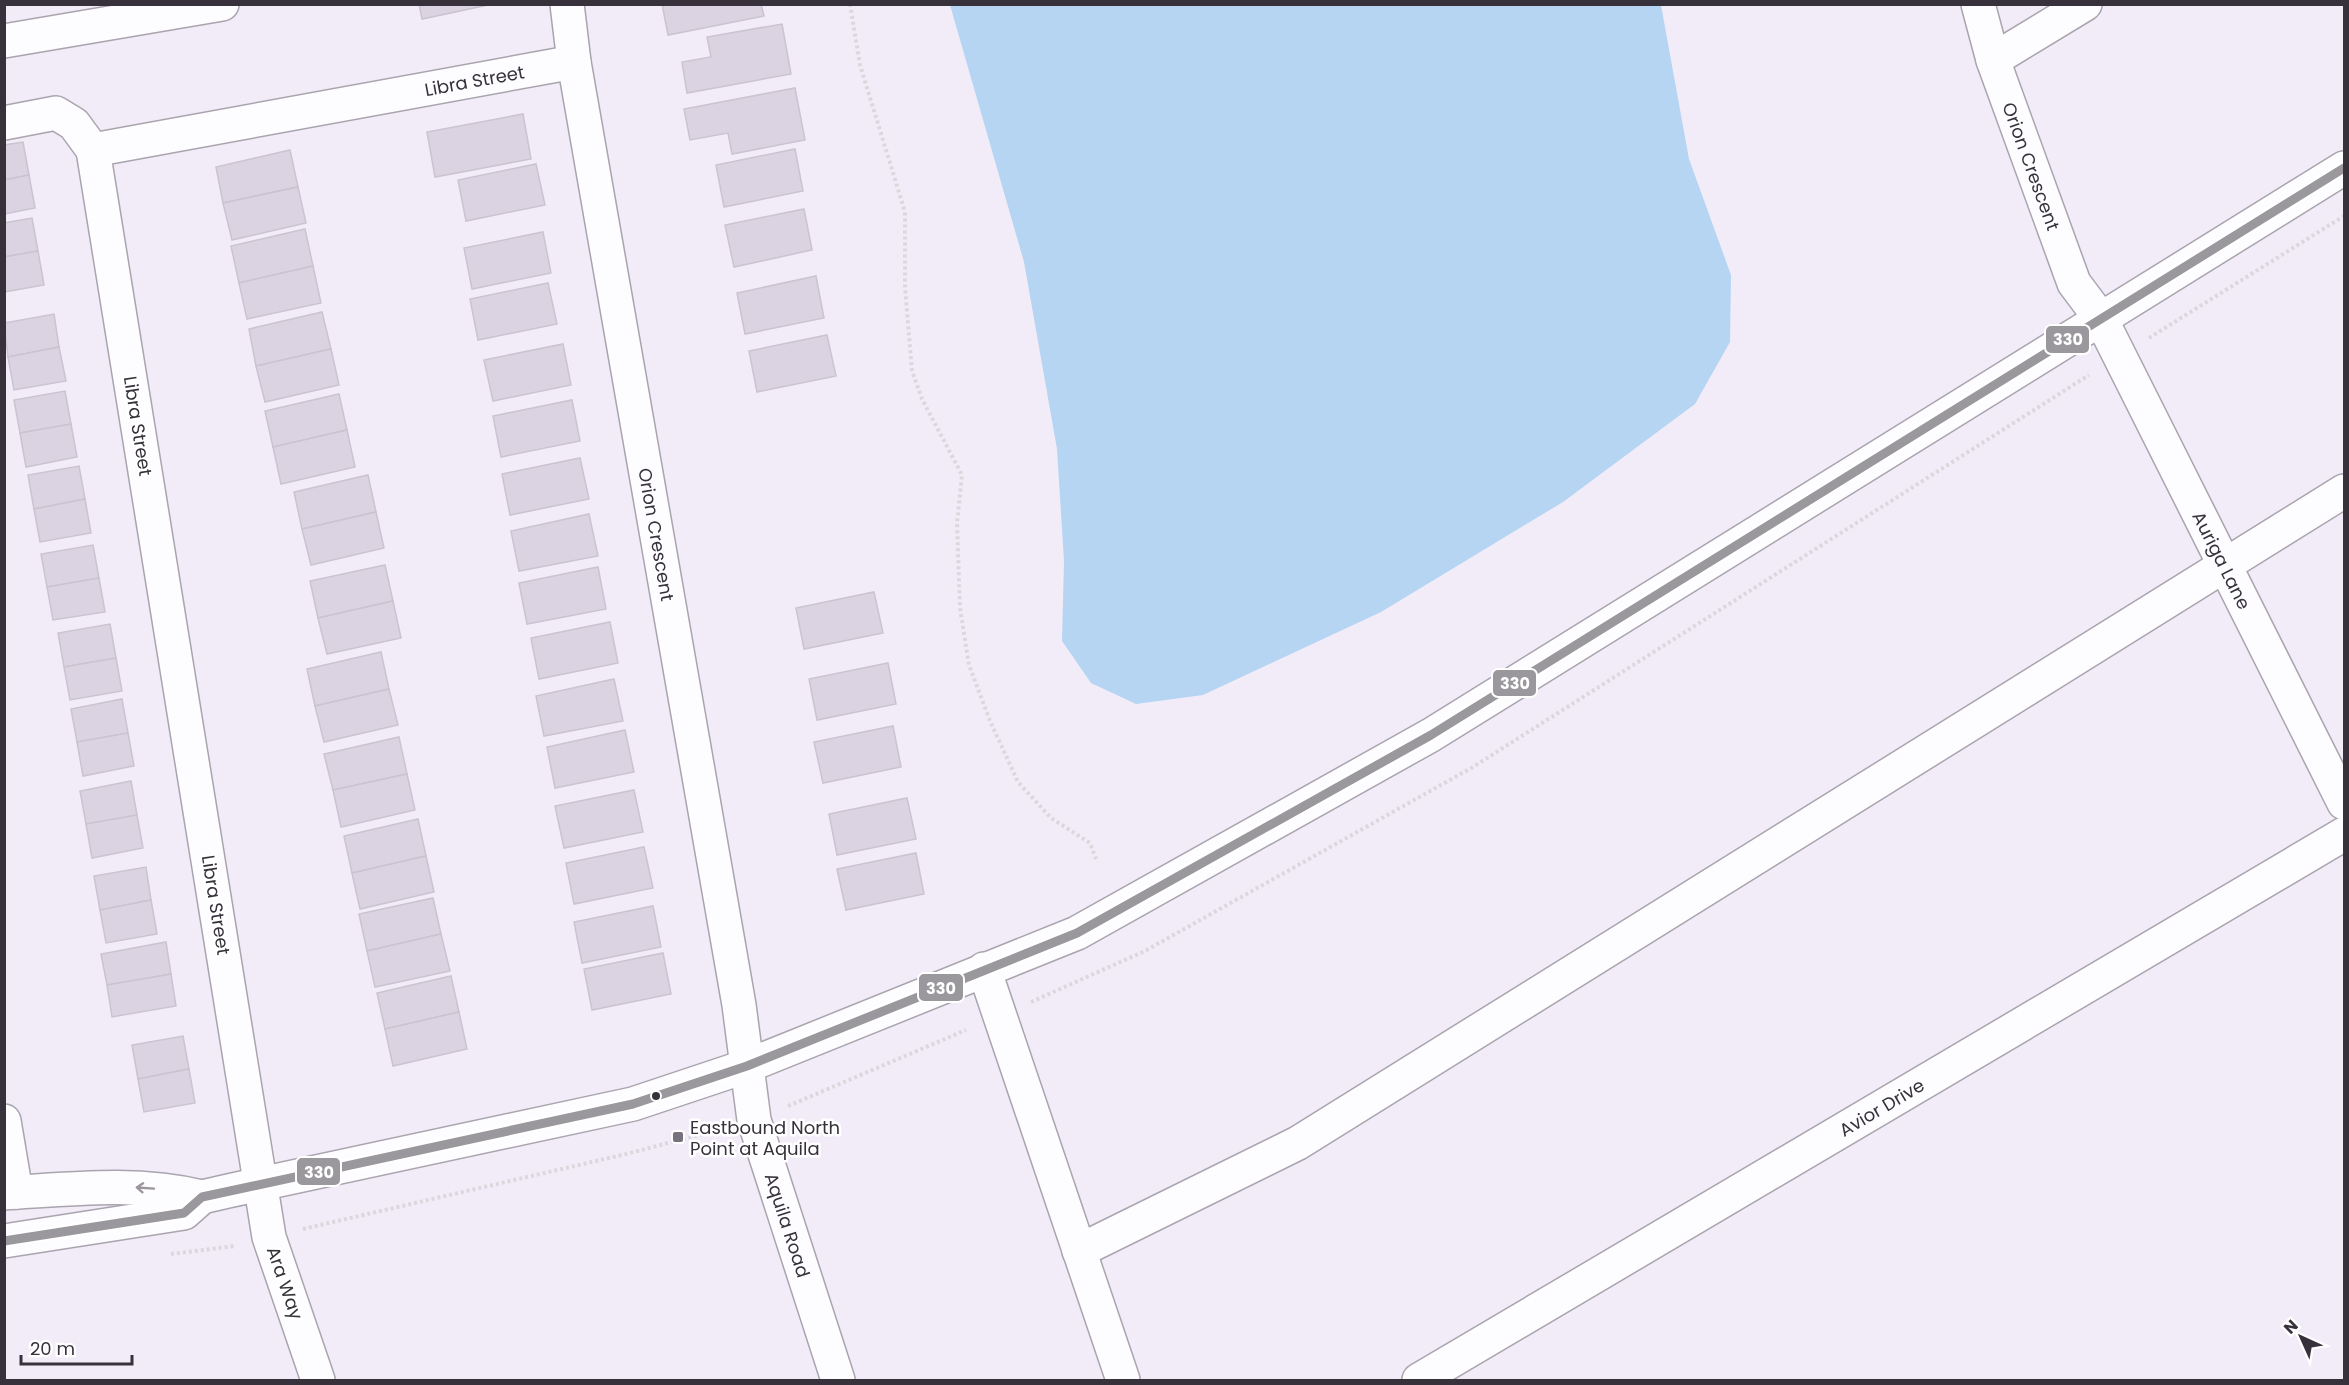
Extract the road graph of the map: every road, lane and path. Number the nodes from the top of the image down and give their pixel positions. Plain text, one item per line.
1 (222, 4) edge
2 (567, 4) edge
3 (850, 4) edge
4 (1978, 4) edge
5 (2085, 4) edge
6 (4, 41) edge
7 (1993, 60) junction
8 (574, 62) junction
9 (4, 123) edge
10 (93, 150) junction
11 (2344, 168) edge
12 (2101, 319) junction
13 (2344, 491) edge
14 (2224, 566) junction
15 (2344, 803) edge
16 (2344, 834) edge
17 (1096, 859) dead end
18 (984, 969) junction
19 (747, 1066) junction
20 (4, 1121) edge
21 (260, 1184) junction
22 (10, 1193) edge
23 (202, 1197) junction
24 (4, 1241) edge
25 (1079, 1251) junction
26 (318, 1380) edge
27 (838, 1380) edge
28 (1123, 1380) edge
29 (1419, 1380) edge

1 - 6 street
2 - 8 street, Orion Crescent
3 - 17 path
4 - 7 street, Orion Crescent
5 - 7 street
7 - 12 street, Orion Crescent
8 - 10 street, Libra Street
8 - 19 street, Orion Crescent
9 - 10 street
10 - 21 street, Libra Street
11 - 12 street
12 - 14 street, Auriga Lane
12 - 18 street
13 - 14 street
14 - 15 street, Auriga Lane
14 - 25 street
16 - 29 street, Avior Drive
18 - 19 street
18 - 25 street
19 - 21 street
19 - 27 street, Aquila Road
20 - 22 street
21 - 23 street
21 - 26 street, Ara Way
23 -> 22 street
23 - 24 street
25 - 28 street

